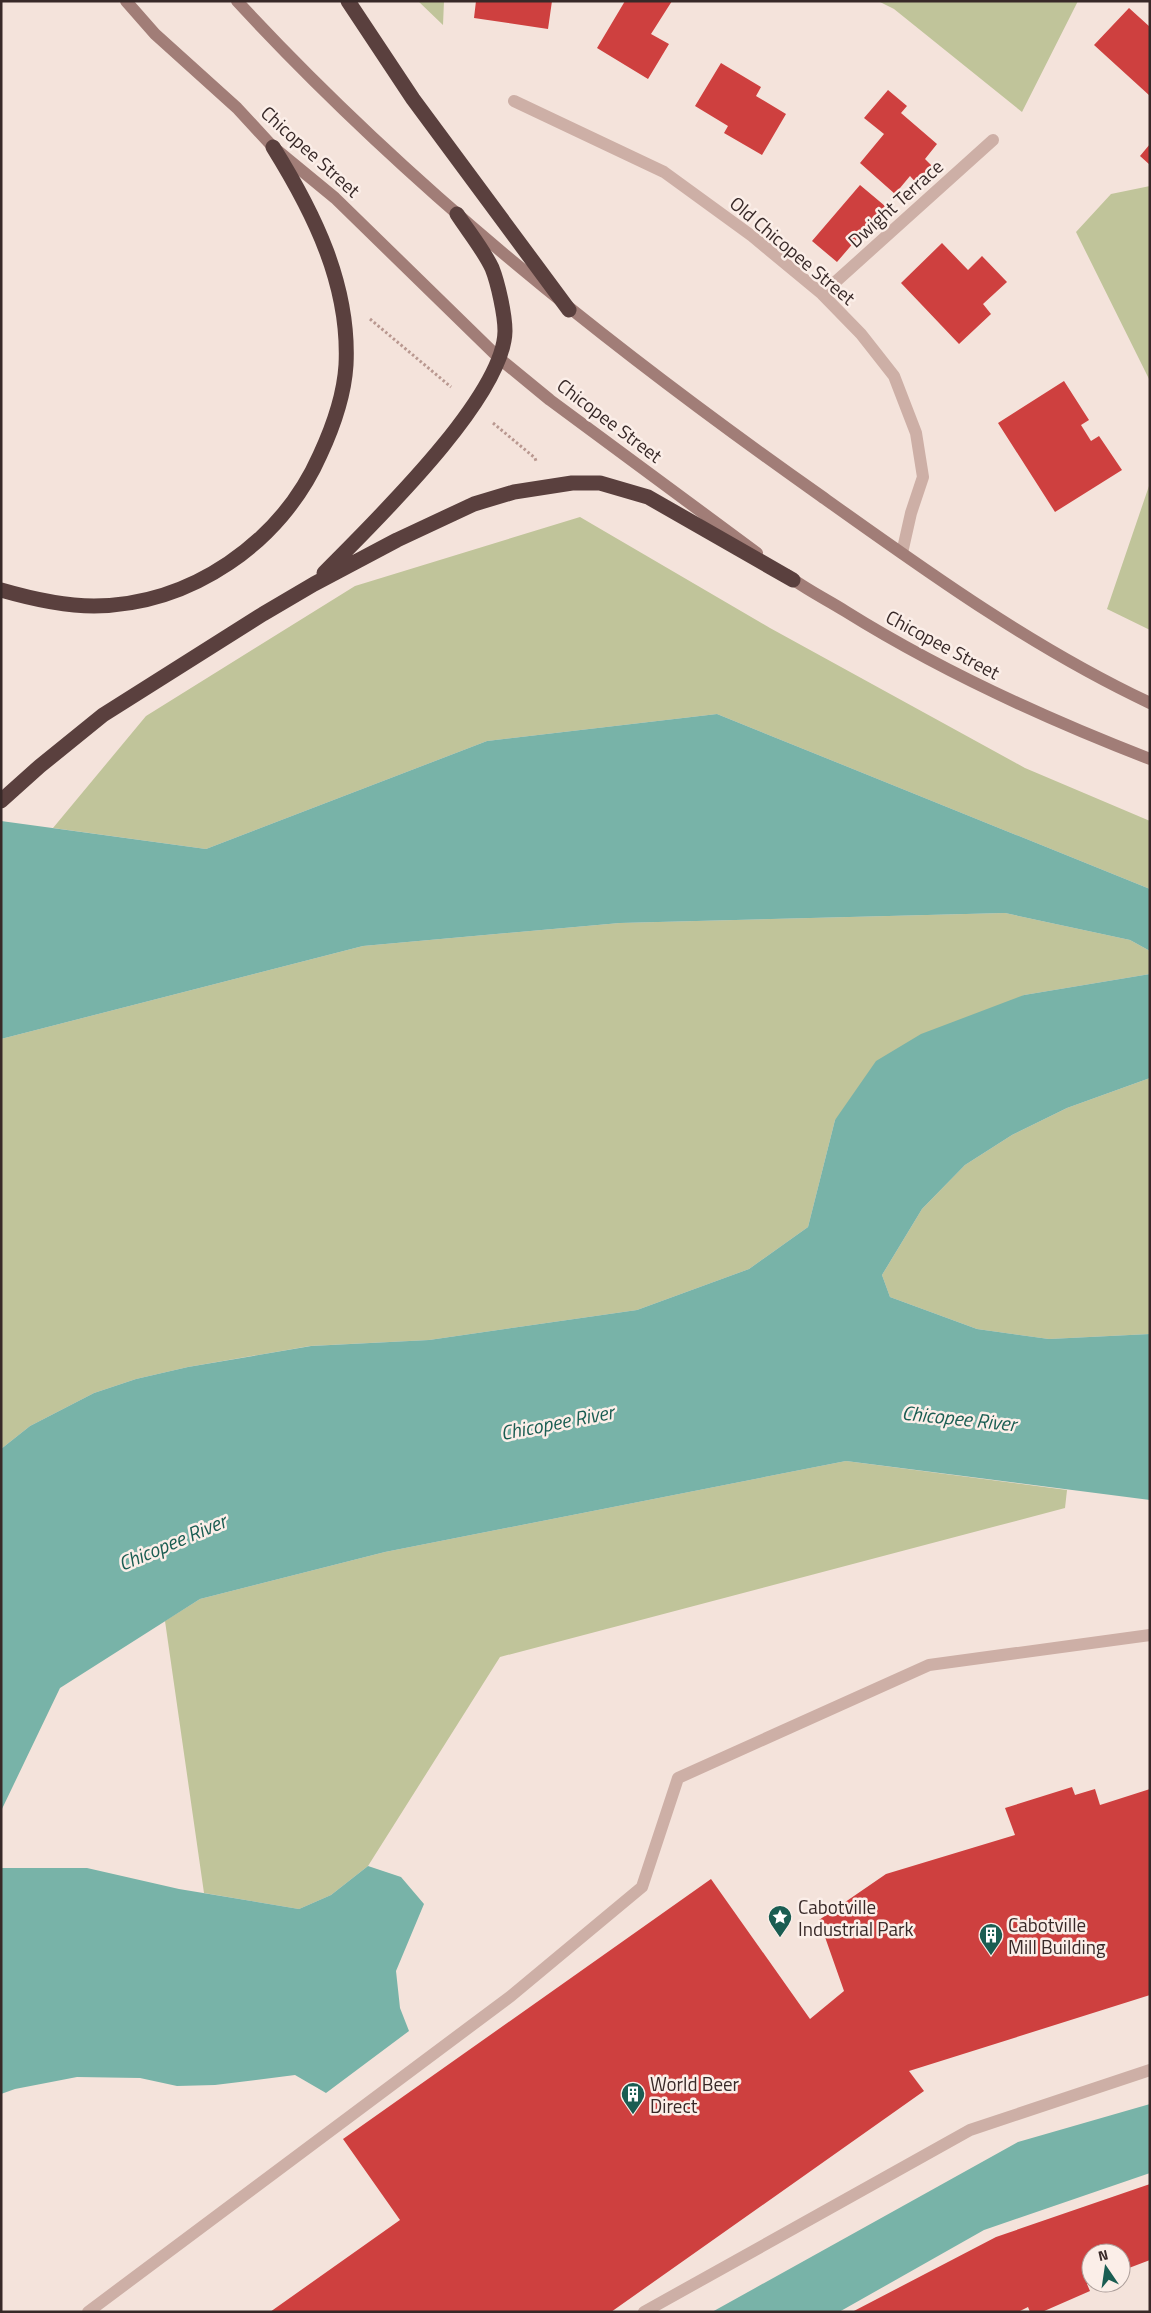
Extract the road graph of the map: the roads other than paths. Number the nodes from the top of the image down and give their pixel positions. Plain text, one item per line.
1 (126, 1) edge
2 (237, 1) edge
3 (348, 1) edge
4 (514, 101) dead end
5 (992, 140) dead end
6 (272, 147) junction
7 (457, 214) junction
8 (822, 294) junction
9 (570, 310) junction
10 (500, 359) junction
11 (902, 554) junction
12 (793, 580) junction
13 (314, 584) junction
14 (1, 590) edge
15 (1150, 703) edge
16 (1150, 759) edge
17 (1, 801) edge
18 (1150, 1635) edge
19 (1150, 2070) edge
20 (88, 2312) edge
21 (644, 2312) edge

1 - 6 main road, Chicopee Street
2 - 7 main road
3 - 9 highway
4 - 8 street, Old Chicopee Street
5 - 8 street, Dwight Terrace
6 - 10 main road, Chicopee Street
6 - 14 highway
7 - 9 main road
7 - 10 highway
8 - 11 street, Old Chicopee Street
9 - 11 main road
10 - 12 main road, Chicopee Street
10 - 13 highway
11 - 15 main road
12 - 13 highway
12 - 16 main road, Chicopee Street
13 - 17 highway
18 - 20 street
19 - 21 street

